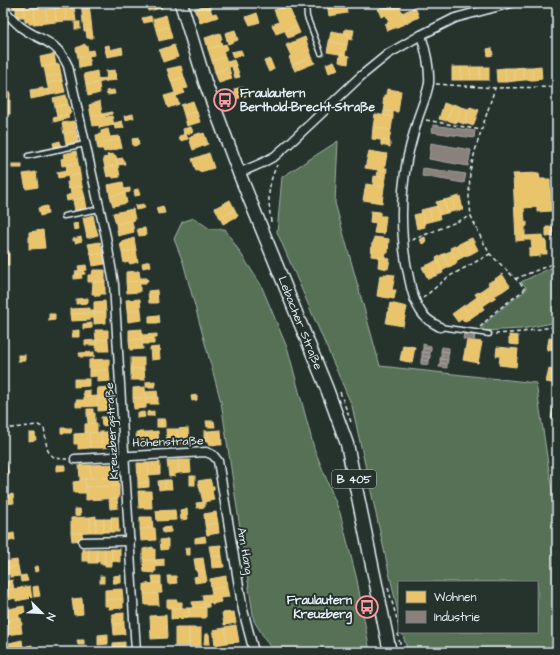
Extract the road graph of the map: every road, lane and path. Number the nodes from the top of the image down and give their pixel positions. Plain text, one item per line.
1 (181, 3) edge
2 (306, 3) edge
3 (512, 3) edge
4 (3, 10) edge
5 (421, 35) junction
6 (321, 53) dead end
7 (429, 83) junction
8 (557, 87) edge
9 (495, 88) junction
10 (418, 119) junction
11 (481, 130) junction
12 (86, 144) junction
13 (28, 156) dead end
14 (239, 173) junction
15 (100, 209) junction
16 (64, 216) dead end
17 (471, 216) junction
18 (402, 243) junction
19 (490, 254) junction
20 (557, 262) edge
21 (515, 278) junction
22 (416, 304) junction
23 (440, 326) joint
24 (557, 326) edge
25 (476, 333) junction
26 (489, 334) joint
27 (3, 429) edge
28 (214, 455) joint
29 (125, 456) junction
30 (75, 459) joint
31 (130, 540) junction
32 (83, 542) dead end
33 (399, 633) edge
34 (136, 652) edge
35 (254, 652) edge
36 (293, 652) edge
37 (301, 652) edge
38 (390, 652) edge
39 (402, 652) edge

1 - 14 main road, Lebacher Straße / B 405
2 - 6 lane
3 - 5 street
4 - 12 street, Kreuzbergstraße
5 - 7 street
5 - 14 street
7 - 9 path
7 - 10 street
8 - 9 path
9 - 11 path
10 - 11 path
10 - 18 street
11 - 17 path
12 - 13 lane
12 - 15 street, Kreuzbergstraße
14 - 38 main road, Lebacher Straße / B 405
15 - 16 lane
15 - 29 street, Kreuzbergstraße
17 - 18 path
17 - 19 path
18 - 22 street
19 - 21 path
19 - 22 path
20 - 21 path
21 - 25 path
22 - 23 street
23 - 25 lane
24 - 26 path
25 - 26 lane
27 - 30 path
28 - 29 street, Höhenstraße
28 - 35 street, Am Hang
29 - 30 street, Höhenstraße
29 - 31 street, Kreuzbergstraße
31 - 32 street
31 - 34 street, Kreuzbergstraße
33 - 39 path
36 - 37 path

